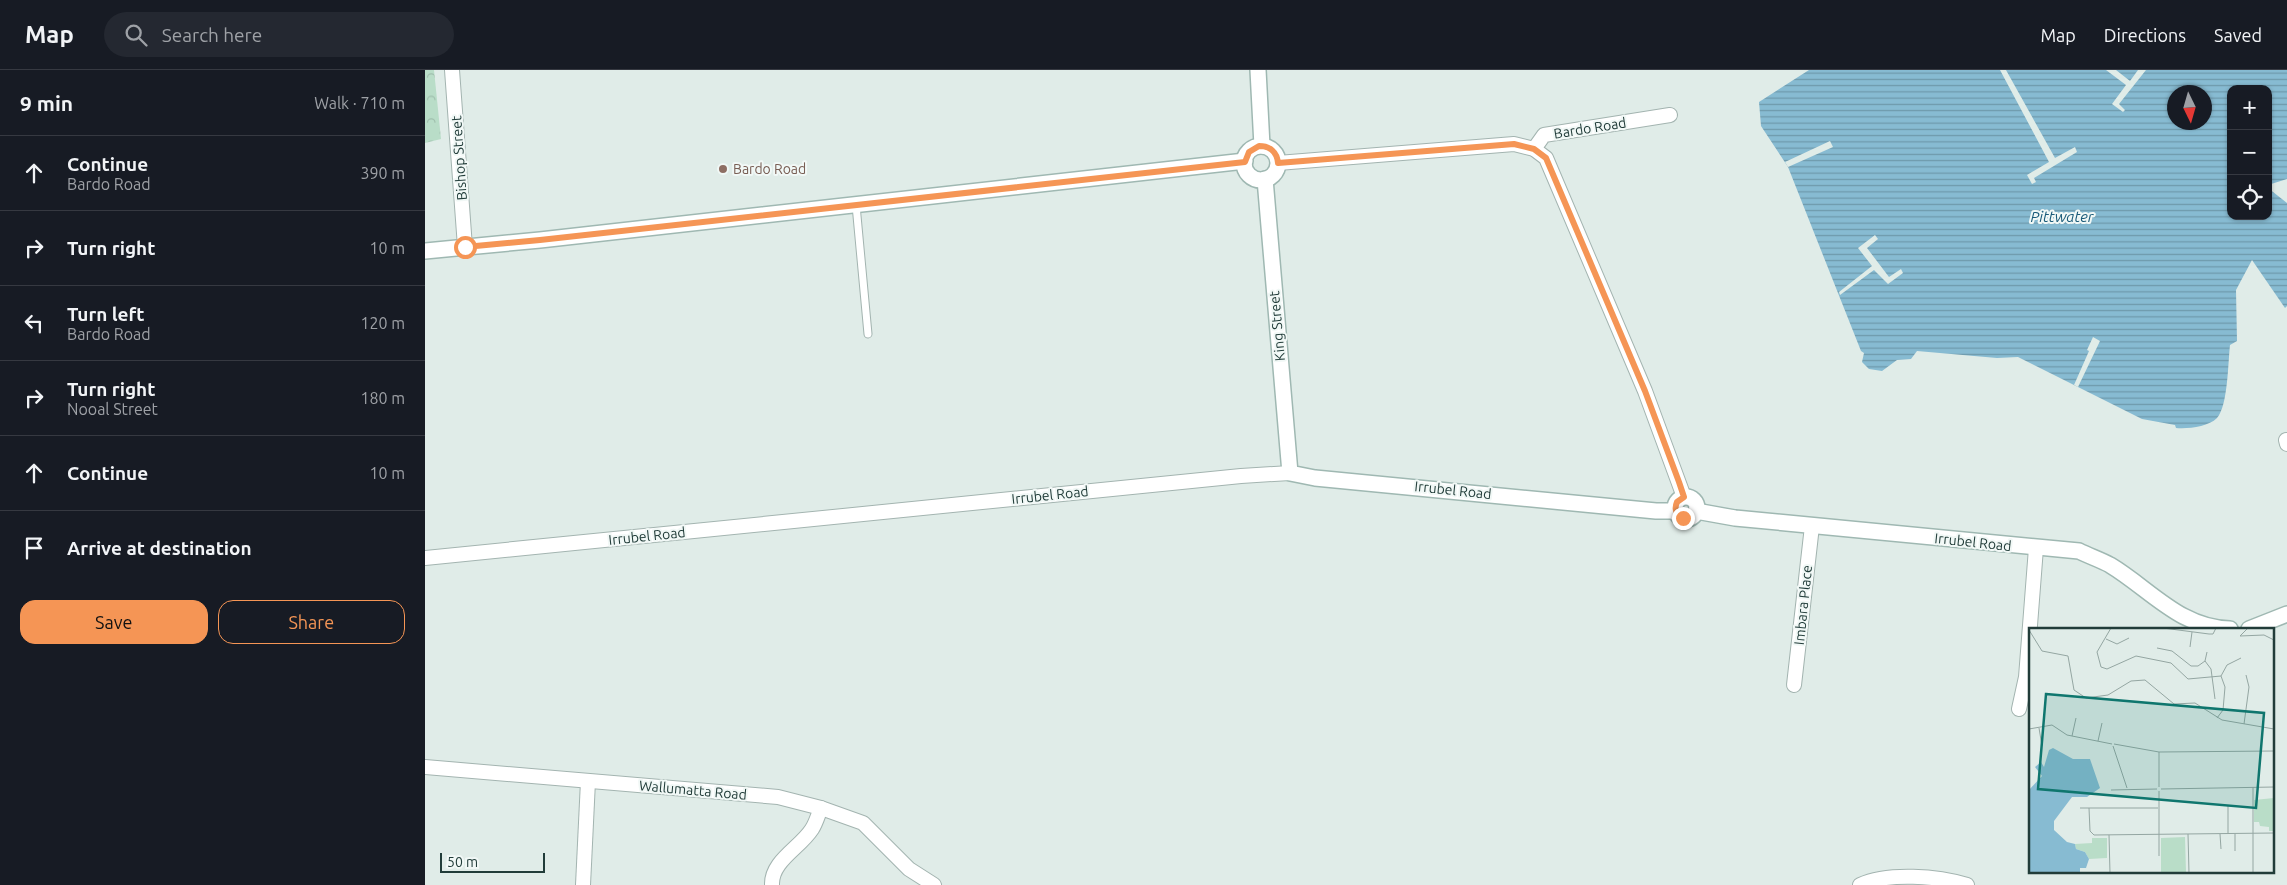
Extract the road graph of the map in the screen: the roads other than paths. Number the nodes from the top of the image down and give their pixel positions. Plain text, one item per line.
1 (452, 70) edge
2 (1258, 70) edge
3 (1670, 116) dead end
4 (1262, 146) junction
5 (1534, 149) junction
6 (1245, 162) junction
7 (1278, 163) junction
8 (1265, 179) junction
9 (856, 205) junction
10 (465, 247) junction
11 (425, 251) edge
12 (868, 334) dead end
13 (1290, 473) junction
14 (1684, 497) junction
15 (1675, 511) junction
16 (1696, 511) junction
17 (1812, 526) junction
18 (2036, 548) junction
19 (425, 558) edge
20 (2287, 614) edge
21 (2030, 628) edge
22 (2217, 628) edge
23 (2252, 628) edge
24 (2029, 638) edge
25 (1794, 685) dead end
26 (2019, 709) dead end
27 (425, 767) edge
28 (587, 781) junction
29 (821, 808) junction
30 (583, 885) edge
31 (771, 885) edge
32 (933, 885) edge
33 (1860, 885) edge
34 (1967, 885) edge

1 - 10 street, Bishop Street
2 - 4 street
3 - 5 street, Bardo Road
4 - 6 street
4 - 7 street
5 - 7 street
5 - 14 street
6 - 8 street
6 - 9 street
7 - 8 street
8 - 13 street, King Street
9 - 10 street
9 - 12 lane
10 - 11 street
13 - 15 street, Irrubel Road
13 - 19 street, Irrubel Road
14 - 15 street
14 - 16 street
15 - 16 street
16 - 17 street, Irrubel Road
17 - 18 street, Irrubel Road
17 - 25 street, Imbara Place
18 - 21 street
18 - 22 street, Irrubel Road
20 - 23 street
24 - 26 street
27 - 28 street, Wallumatta Road
28 - 29 street, Wallumatta Road
28 - 30 street
29 - 31 street
29 - 32 street, Wallumatta Road
33 - 34 street

